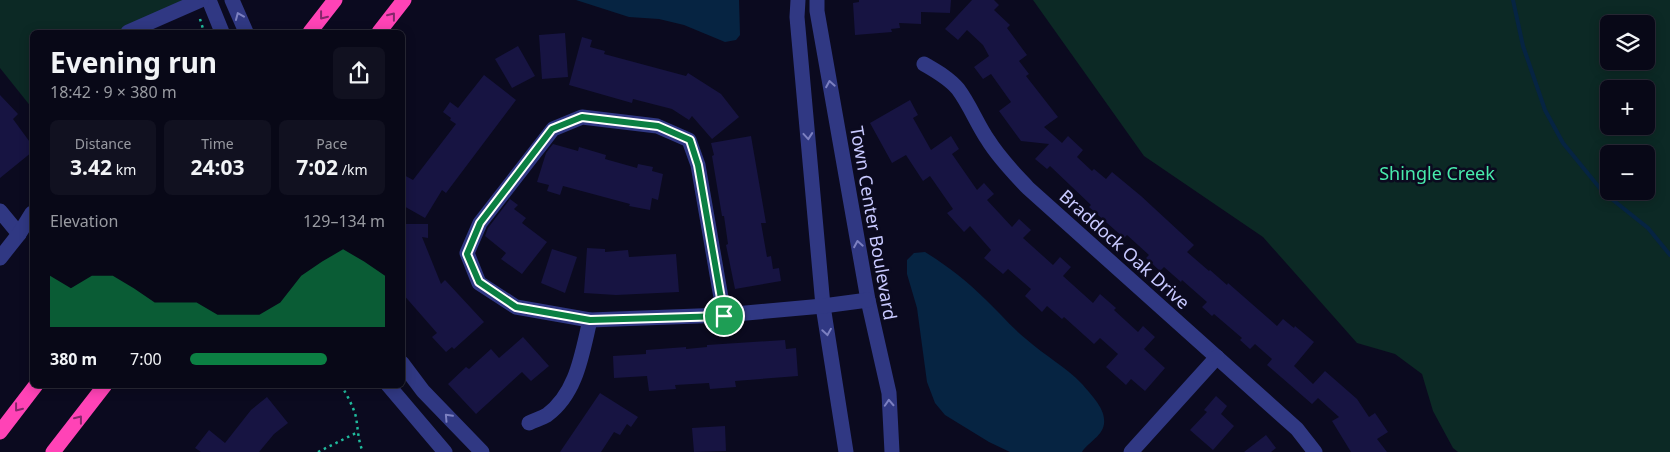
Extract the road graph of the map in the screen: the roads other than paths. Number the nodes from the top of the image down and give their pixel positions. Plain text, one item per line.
1 (200, 0) edge
2 (208, 0) edge
3 (232, 0) edge
4 (335, 0) edge
5 (404, 0) edge
6 (798, 0) edge
7 (817, 0) edge
8 (132, 30) edge
9 (221, 30) edge
10 (245, 30) edge
11 (312, 30) edge
12 (381, 30) edge
13 (924, 64) dead end
14 (0, 211) edge
15 (30, 216) edge
16 (19, 234) junction
17 (0, 258) edge
18 (868, 300) junction
19 (823, 306) junction
20 (724, 316) junction
21 (590, 320) junction
22 (1217, 358) junction
23 (405, 367) edge
24 (34, 388) edge
25 (103, 388) edge
26 (391, 388) edge
27 (529, 423) dead end
28 (0, 432) edge
29 (53, 452) edge
30 (445, 452) edge
31 (482, 452) edge
32 (846, 452) edge
33 (892, 452) edge
34 (1131, 452) edge
35 (1315, 452) edge

1 - 8 street
2 - 9 street
10 -> 3 street
4 -> 11 highway
12 -> 5 highway
6 -> 19 street
18 -> 7 street, Town Center Boulevard
13 - 22 street, Braddock Oak Drive
14 - 16 street
15 - 16 street
16 - 17 street
18 - 19 street
33 -> 18 street, Town Center Boulevard
19 - 20 street
19 -> 32 street
20 - 21 street
20 - 21 street
21 - 27 street
22 - 34 street
22 - 35 street, Braddock Oak Drive
31 -> 23 street
24 -> 28 highway
29 -> 25 highway
26 - 30 street

